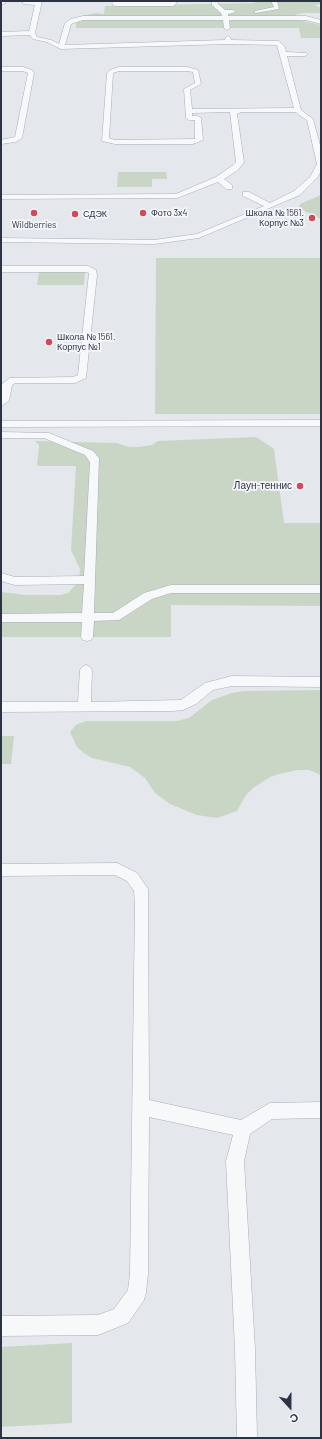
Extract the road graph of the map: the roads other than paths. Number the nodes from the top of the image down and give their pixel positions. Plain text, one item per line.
1 (116, 1) edge
2 (174, 1) edge
3 (215, 1) edge
4 (274, 1) edge
5 (39, 2) edge
6 (25, 3) dead end
7 (225, 15) junction
8 (321, 22) edge
9 (227, 28) dead end
10 (32, 33) junction
11 (1, 34) edge
12 (61, 47) junction
13 (283, 54) junction
14 (305, 54) dead end
15 (1, 69) edge
16 (240, 110) junction
17 (298, 110) junction
18 (188, 111) junction
19 (1, 142) edge
20 (219, 179) junction
21 (229, 187) dead end
22 (246, 194) dead end
23 (1, 197) edge
24 (270, 206) junction
25 (1, 240) edge
26 (1, 269) edge
27 (1, 403) edge
28 (321, 422) edge
29 (1, 424) edge
30 (1, 435) edge
31 (1, 577) edge
32 (90, 580) junction
33 (321, 589) edge
34 (1, 618) edge
35 (88, 618) junction
36 (87, 637) dead end
37 (86, 670) dead end
38 (321, 682) edge
39 (84, 706) junction
40 (1, 707) edge
41 (1, 870) edge
42 (140, 1107) junction
43 (321, 1110) edge
44 (242, 1129) junction
45 (1, 1326) edge
46 (247, 1438) edge

1 - 2 lane
3 - 7 lane
4 - 7 lane
5 - 6 lane
5 - 10 lane
7 - 8 lane
7 - 9 lane
7 - 12 lane
10 - 11 lane
10 - 12 lane
12 - 13 lane
13 - 14 lane
13 - 17 lane
15 - 19 lane
16 - 17 lane
16 - 18 lane
16 - 20 lane
17 - 24 lane
18 - 18 lane
20 - 21 lane
20 - 23 lane
22 - 24 lane
24 - 25 lane
26 - 27 lane
28 - 29 lane
30 - 32 lane
31 - 32 lane
32 - 35 lane
33 - 35 lane
34 - 35 lane
35 - 36 lane
37 - 39 lane
38 - 39 lane
39 - 40 lane
41 - 42 lane
42 - 44 lane
42 - 45 lane
43 - 44 lane
44 - 46 lane

